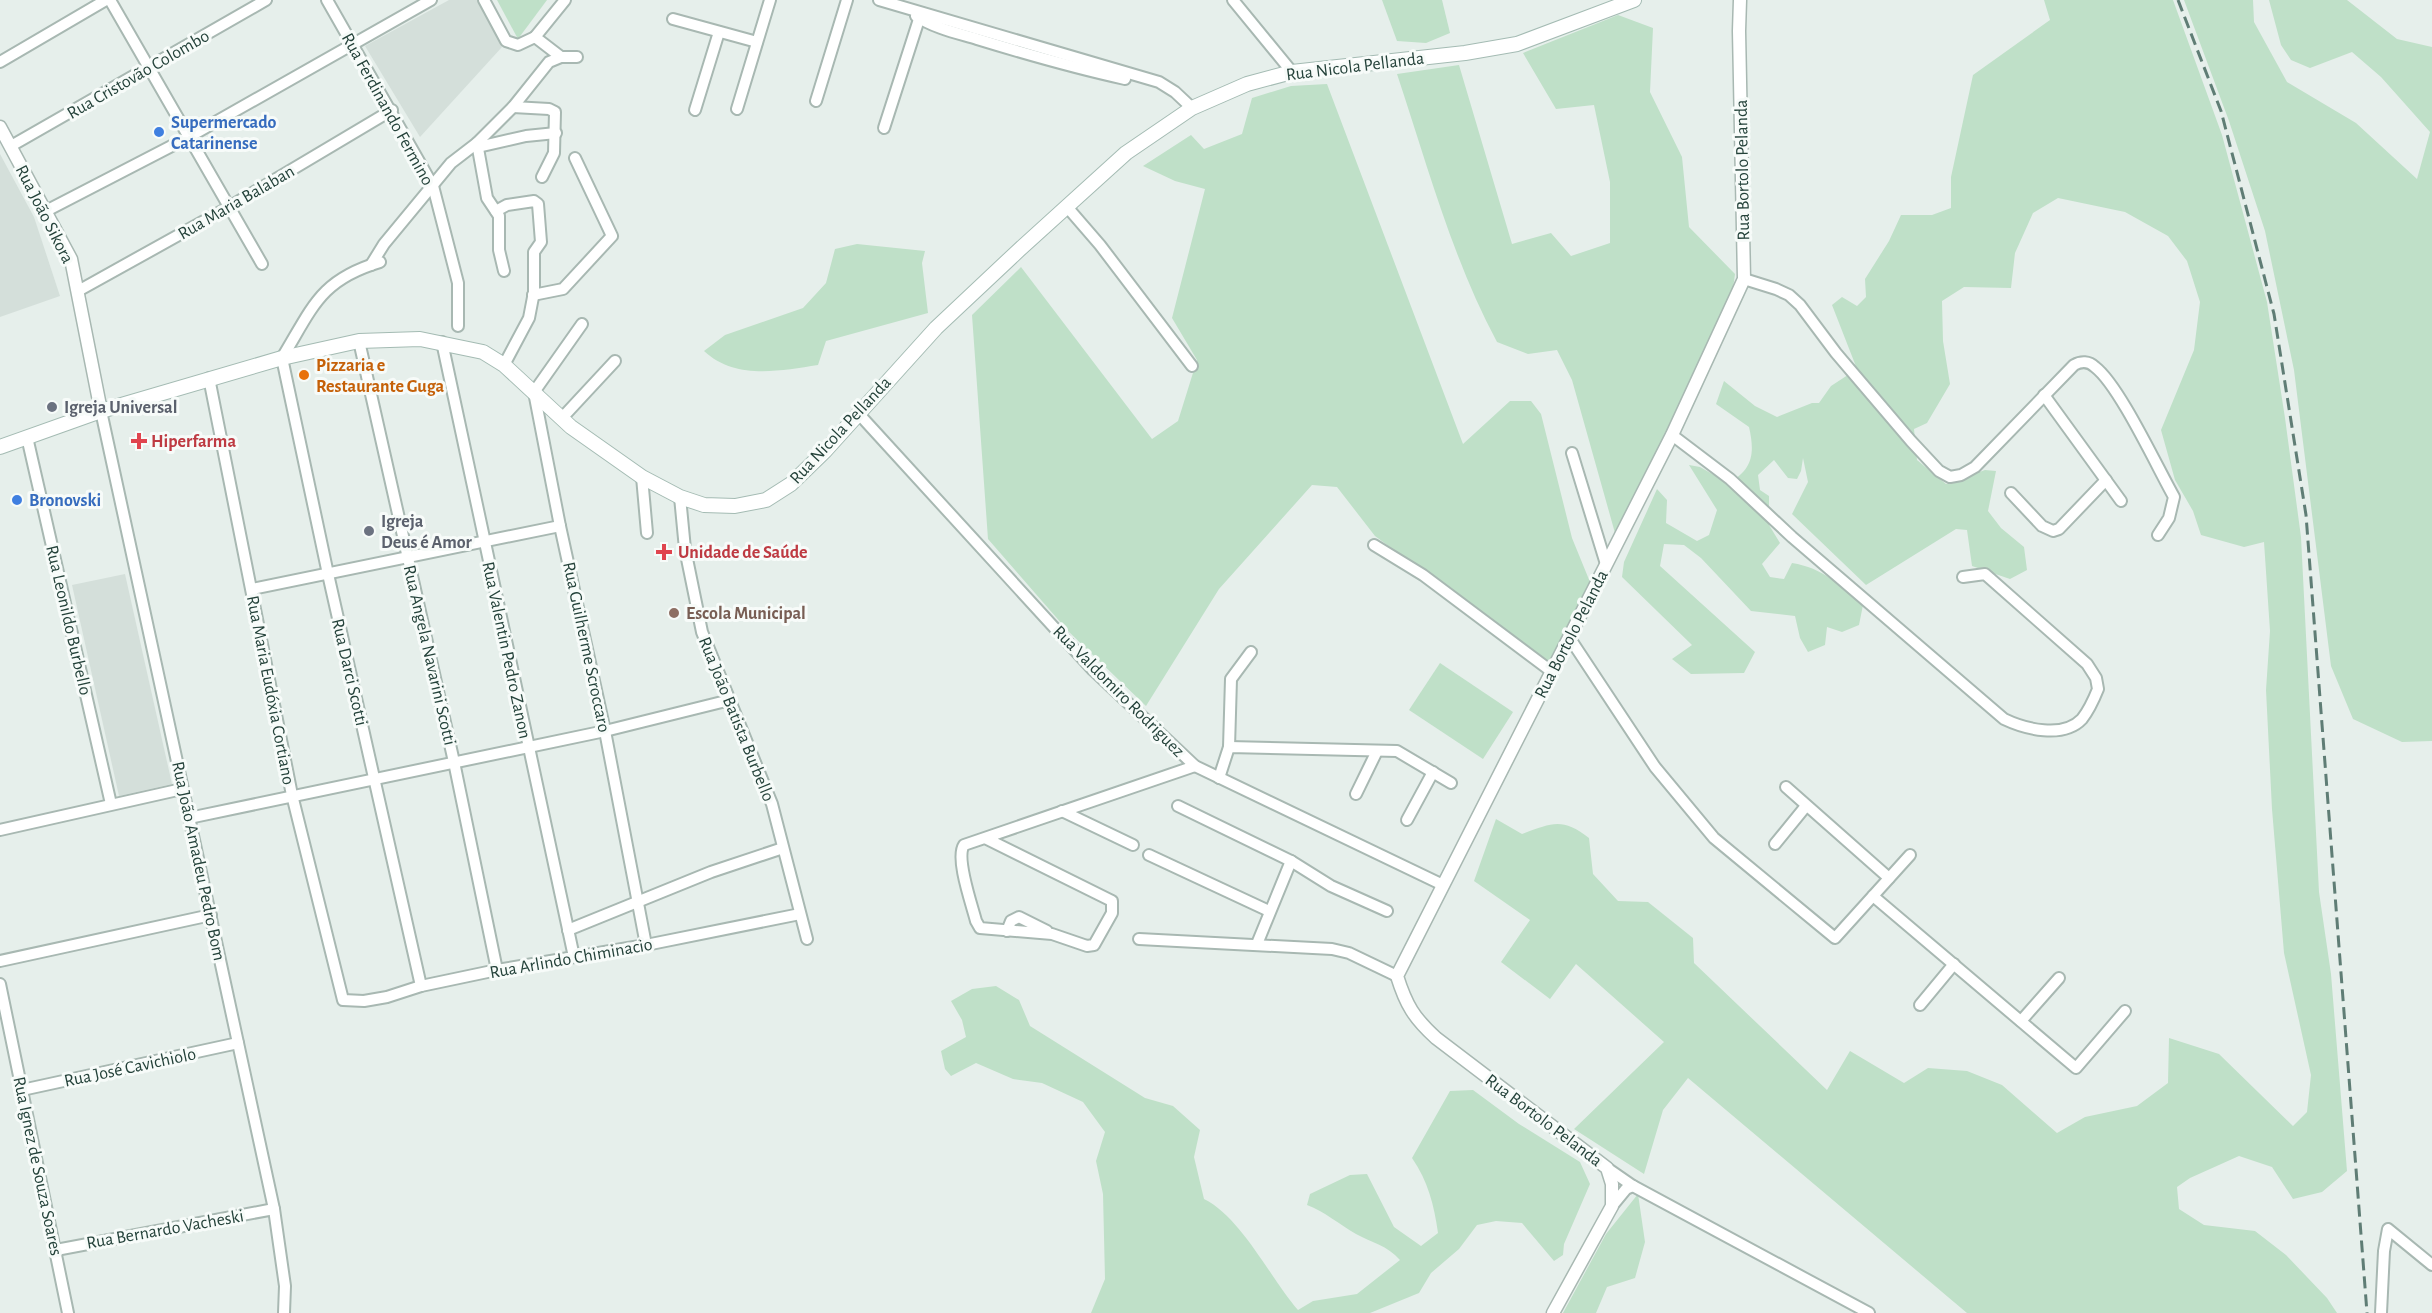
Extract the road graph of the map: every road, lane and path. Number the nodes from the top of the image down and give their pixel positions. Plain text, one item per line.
1 (108, 0) edge
2 (266, 0) edge
3 (327, 0) edge
4 (431, 0) edge
5 (484, 0) edge
6 (565, 0) edge
7 (770, 0) edge
8 (847, 0) edge
9 (879, 0) edge
10 (1233, 0) edge
11 (1634, 0) edge
12 (1740, 0) edge
13 (920, 15) junction
14 (673, 19) dead end
15 (718, 32) junction
16 (535, 37) junction
17 (757, 42) junction
18 (351, 44) junction
19 (561, 57) junction
20 (577, 57) dead end
21 (0, 62) edge
22 (149, 69) junction
23 (1292, 72) junction
24 (816, 101) dead end
25 (513, 107) junction
26 (1192, 108) junction
27 (737, 109) dead end
28 (392, 110) junction
29 (694, 110) dead end
30 (0, 127) edge
31 (884, 128) dead end
32 (556, 133) junction
33 (189, 136) junction
34 (477, 145) junction
35 (10, 146) junction
36 (575, 158) dead end
37 (542, 177) dead end
38 (433, 186) junction
39 (229, 207) junction
40 (1068, 208) junction
41 (46, 211) junction
42 (496, 211) junction
43 (262, 264) dead end
44 (504, 271) dead end
45 (1744, 279) junction
46 (78, 291) junction
47 (533, 295) junction
48 (582, 324) dead end
49 (458, 326) dead end
50 (358, 341) junction
51 (442, 342) junction
52 (282, 358) junction
53 (615, 361) dead end
54 (504, 365) junction
55 (1192, 366) dead end
56 (209, 378) junction
57 (534, 392) junction
58 (2044, 394) junction
59 (101, 411) junction
60 (858, 413) junction
61 (562, 418) junction
62 (1672, 435) junction
63 (27, 437) junction
64 (0, 447) edge
65 (1572, 453) dead end
66 (642, 477) junction
67 (2106, 480) junction
68 (2011, 493) dead end
69 (680, 497) junction
70 (2121, 501) dead end
71 (560, 526) junction
72 (647, 533) dead end
73 (2158, 535) dead end
74 (483, 542) junction
75 (1374, 545) dead end
76 (407, 557) junction
77 (1606, 564) junction
78 (328, 574) junction
79 (1963, 577) dead end
80 (252, 590) junction
81 (1569, 637) junction
82 (1251, 652) dead end
83 (1551, 671) junction
84 (730, 700) junction
85 (605, 730) junction
86 (528, 747) junction
87 (1229, 747) junction
88 (1377, 751) junction
89 (454, 762) junction
90 (1195, 766) junction
91 (1432, 772) junction
92 (1219, 778) junction
93 (373, 779) junction
94 (1451, 783) dead end
95 (1786, 788) dead end
96 (182, 789) junction
97 (292, 795) junction
98 (1356, 795) dead end
99 (111, 804) junction
100 (1178, 806) dead end
101 (1806, 806) junction
102 (1062, 811) junction
103 (189, 818) junction
104 (1407, 820) dead end
105 (0, 830) edge
106 (987, 839) junction
107 (1775, 844) dead end
108 (1132, 845) dead end
109 (783, 848) junction
110 (1149, 855) dead end
111 (1910, 855) dead end
112 (1291, 861) junction
113 (1889, 878) junction
114 (1443, 885) junction
115 (1873, 896) junction
116 (638, 903) junction
117 (1269, 910) junction
118 (1388, 911) dead end
119 (800, 914) junction
120 (211, 915) junction
121 (568, 930) junction
122 (807, 939) dead end
123 (1139, 939) dead end
124 (1257, 944) junction
125 (646, 945) junction
126 (574, 957) junction
127 (0, 961) edge
128 (1954, 964) junction
129 (497, 970) junction
130 (1397, 976) junction
131 (2059, 978) dead end
132 (0, 984) edge
133 (421, 986) junction
134 (343, 1000) joint
135 (1920, 1005) dead end
136 (2125, 1011) dead end
137 (2021, 1021) junction
138 (238, 1043) junction
139 (22, 1090) junction
140 (1607, 1168) junction
141 (1633, 1186) junction
142 (1612, 1206) junction
143 (274, 1209) junction
144 (56, 1250) junction
145 (2432, 1265) edge
146 (68, 1313) edge
147 (284, 1313) edge
148 (1553, 1313) edge
149 (1869, 1313) edge
150 (2380, 1313) edge

1 - 21 street
1 - 22 street
2 - 22 street, Rua Cristovão Colombo
3 - 18 street, Rua Ferdinando Fermino
4 - 18 street
5 - 16 street
6 - 16 street
7 - 17 street
8 - 24 street
9 - 13 street
10 - 23 street
11 - 23 main road, Rua Nicola Pellanda
12 - 45 street, Rua Bortolo Pelanda
13 - 26 street
13 - 31 street
14 - 15 street
15 - 17 street
15 - 29 street
16 - 19 street
17 - 27 street
18 - 28 street, Rua Ferdinando Fermino
18 - 33 street
19 - 20 street
19 - 25 street
22 - 33 street
22 - 35 street, Rua Cristovão Colombo
23 - 26 main road, Rua Nicola Pellanda
25 - 32 street
25 - 34 street
26 - 40 main road, Rua Nicola Pellanda
28 - 38 street, Rua Ferdinando Fermino
28 - 39 street, Rua Maria Balaban
30 - 35 street, Rua João Sikora
32 - 34 street
32 - 37 street
33 - 39 street
33 - 41 street
34 - 38 street
34 - 42 street
35 - 41 street, Rua João Sikora
36 - 47 street
38 - 49 street, Rua Ferdinando Fermino
38 - 52 street
39 - 43 street
39 - 46 street, Rua Maria Balaban
40 - 55 street
40 - 60 main road, Rua Nicola Pellanda
41 - 46 street, Rua João Sikora
42 - 44 street
42 - 47 street
45 - 58 street
45 - 62 street, Rua Bortolo Pelanda
46 - 59 street, Rua João Sikora
47 - 54 street
48 - 57 street
50 - 51 main road, Rua Nicola Pellanda
50 - 52 main road, Rua Nicola Pellanda
50 - 76 street, Rua Angela Navarini Scotti
51 - 54 main road, Rua Nicola Pellanda
51 - 74 street, Rua Valentin Pedro Zanon
52 - 56 main road, Rua Nicola Pellanda
52 - 78 street, Rua Darci Scotti
53 - 61 street
54 - 57 main road, Rua Nicola Pellanda
56 - 59 main road, Rua Nicola Pellanda
56 - 80 street, Rua Maria Eudóxia Cortiano
57 - 61 main road, Rua Nicola Pellanda
57 - 71 street, Rua Guilherme Scroccaro
58 - 67 street
58 - 73 street
59 - 63 main road, Rua Nicola Pellanda
59 - 96 street, Rua João Amadeu Pedro Bom
60 - 69 main road, Rua Nicola Pellanda
60 - 90 street, Rua Valdomiro Rodriguez
61 - 66 main road, Rua Nicola Pellanda
62 - 77 street, Rua Bortolo Pelanda
62 - 79 street
63 - 64 main road, Rua Nicola Pellanda
63 - 99 street, Rua Leonildo Burbello
65 - 77 street
66 - 69 main road, Rua Nicola Pellanda
66 - 72 street
67 - 68 street
67 - 70 street
69 - 84 street, Rua João Batista Burbello
71 - 74 street
71 - 85 street, Rua Guilherme Scroccaro
74 - 76 street
74 - 86 street, Rua Valentin Pedro Zanon
75 - 83 street
76 - 78 street
76 - 89 street, Rua Angela Navarini Scotti
77 - 81 street, Rua Bortolo Pelanda
78 - 80 street
78 - 93 street, Rua Darci Scotti
80 - 97 street, Rua Maria Eudóxia Cortiano
81 - 83 street, Rua Bortolo Pelanda
81 - 115 street
82 - 87 street
83 - 114 street, Rua Bortolo Pelanda
84 - 85 street
84 - 109 street, Rua João Batista Burbello
85 - 86 street
85 - 116 street, Rua Guilherme Scroccaro
86 - 89 street
86 - 121 street, Rua Valentin Pedro Zanon
87 - 88 street
87 - 92 street
88 - 91 street
88 - 98 street
89 - 93 street
89 - 129 street, Rua Angela Navarini Scotti
90 - 92 street, Rua Valdomiro Rodriguez
90 - 102 street
91 - 94 street
91 - 104 street
92 - 114 street, Rua Valdomiro Rodriguez
93 - 97 street
93 - 133 street, Rua Darci Scotti
95 - 101 street
96 - 99 street
96 - 103 street, Rua João Amadeu Pedro Bom
97 - 103 street
97 - 134 street, Rua Maria Eudóxia Cortiano
99 - 105 street
100 - 112 street
101 - 107 street
101 - 113 street
102 - 106 street
102 - 108 street
103 - 120 street, Rua João Amadeu Pedro Bom
106 - 106 street
109 - 116 street
109 - 119 street, Rua João Batista Burbello
110 - 117 street
111 - 113 street
112 - 117 street
112 - 118 street
113 - 115 street
114 - 130 street, Rua Bortolo Pelanda
115 - 128 street
116 - 121 street
116 - 125 street, Rua Guilherme Scroccaro
117 - 124 street
119 - 122 street, Rua João Batista Burbello
119 - 125 street, Rua Arlindo Chiminacio
120 - 127 street
120 - 138 street, Rua João Amadeu Pedro Bom
121 - 126 street, Rua Valentin Pedro Zanon
123 - 124 street
124 - 130 street
125 - 126 street, Rua Arlindo Chiminacio
126 - 129 street, Rua Arlindo Chiminacio
128 - 135 street
128 - 137 street
129 - 133 street, Rua Arlindo Chiminacio
130 - 140 street, Rua Bortolo Pelanda
131 - 137 street
132 - 139 street, Rua Ignez de Souza Soares
133 - 134 street, Rua Arlindo Chiminacio
136 - 137 street
138 - 139 street, Rua José Cavichiolo
138 - 143 street, Rua João Amadeu Pedro Bom
139 - 144 street, Rua Ignez de Souza Soares
140 - 141 street, Rua Bortolo Pelanda
140 - 142 street, Rua Bortolo Pelanda
141 - 142 street
141 - 149 street, Rua Bortolo Pelanda
142 - 148 street
143 - 144 street, Rua Bernardo Vacheski
143 - 147 street, Rua João Amadeu Pedro Bom
144 - 146 street, Rua Ignez de Souza Soares
145 - 150 street

